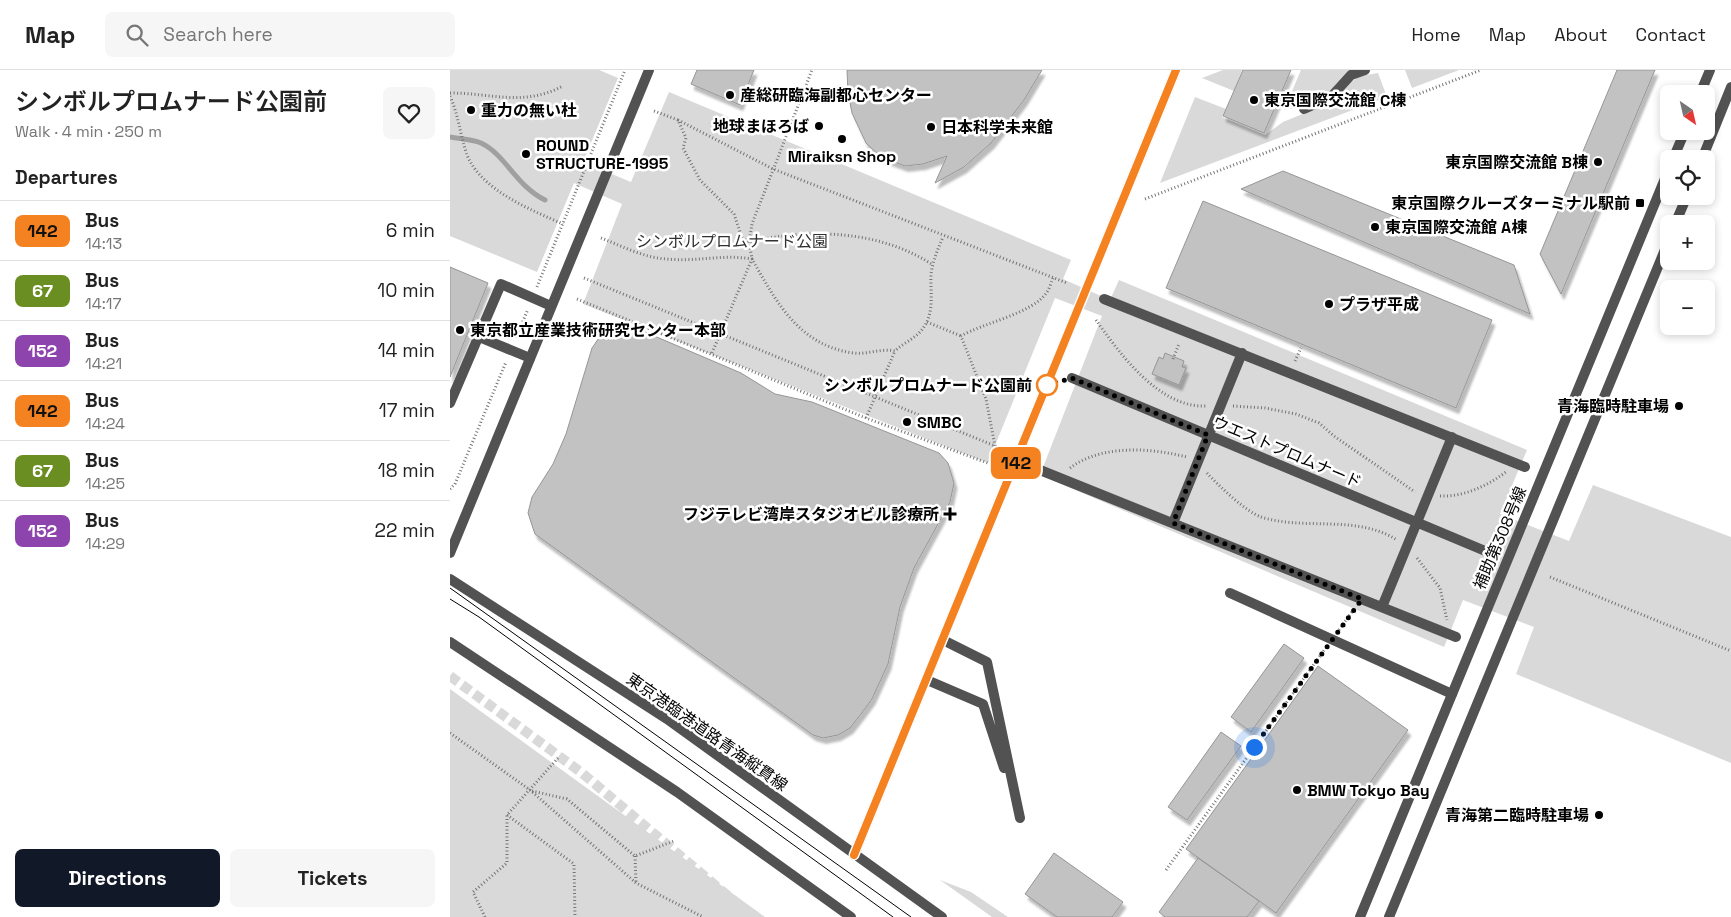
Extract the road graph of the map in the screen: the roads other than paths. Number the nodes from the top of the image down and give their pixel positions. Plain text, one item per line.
1 (648, 70) edge
2 (1176, 70) edge
3 (1366, 70) edge
4 (1710, 70) edge
5 (1704, 85) edge
6 (1731, 87) edge
7 (1304, 109) dead end
8 (1706, 150) edge
9 (1660, 192) edge
10 (1660, 262) edge
11 (1104, 299) dead end
12 (551, 306) junction
13 (478, 337) junction
14 (1242, 353) junction
15 (530, 358) junction
16 (1072, 378) dead end
17 (450, 403) edge
18 (1208, 435) junction
19 (1452, 437) junction
20 (1525, 467) dead end
21 (1035, 468) dead end
22 (1417, 522) junction
23 (1173, 523) junction
24 (450, 553) edge
25 (1490, 553) dead end
26 (450, 579) edge
27 (1230, 594) dead end
28 (1382, 607) junction
29 (1456, 637) dead end
30 (943, 640) junction
31 (450, 642) edge
32 (927, 680) junction
33 (1452, 694) junction
34 (854, 855) junction
35 (851, 917) edge
36 (942, 917) edge
37 (1360, 917) edge
38 (1389, 917) edge

1 - 12 street
2 - 30 street
3 - 7 street
4 - 5 street
6 - 8 street
9 - 33 street, 補助第308号線
10 - 38 street
11 - 14 street
12 - 13 street
12 - 15 street
13 - 15 street
13 - 17 street
14 - 18 street
14 - 19 street
15 - 24 street
16 - 18 street, ウエストプロムナード
18 - 22 street, ウエストプロムナード
18 - 23 street
19 - 20 street
19 - 22 street
21 - 23 street
22 - 25 street, ウエストプロムナード
22 - 28 street
23 - 28 street
26 - 34 street, 東京港臨港道路青海縦貫線
27 - 33 street
28 - 29 street
30 - 32 street
30 - 32 street
31 - 35 street
32 - 34 street
33 - 37 street, 補助第308号線
34 - 36 street, 東京港臨港道路青海縦貫線

